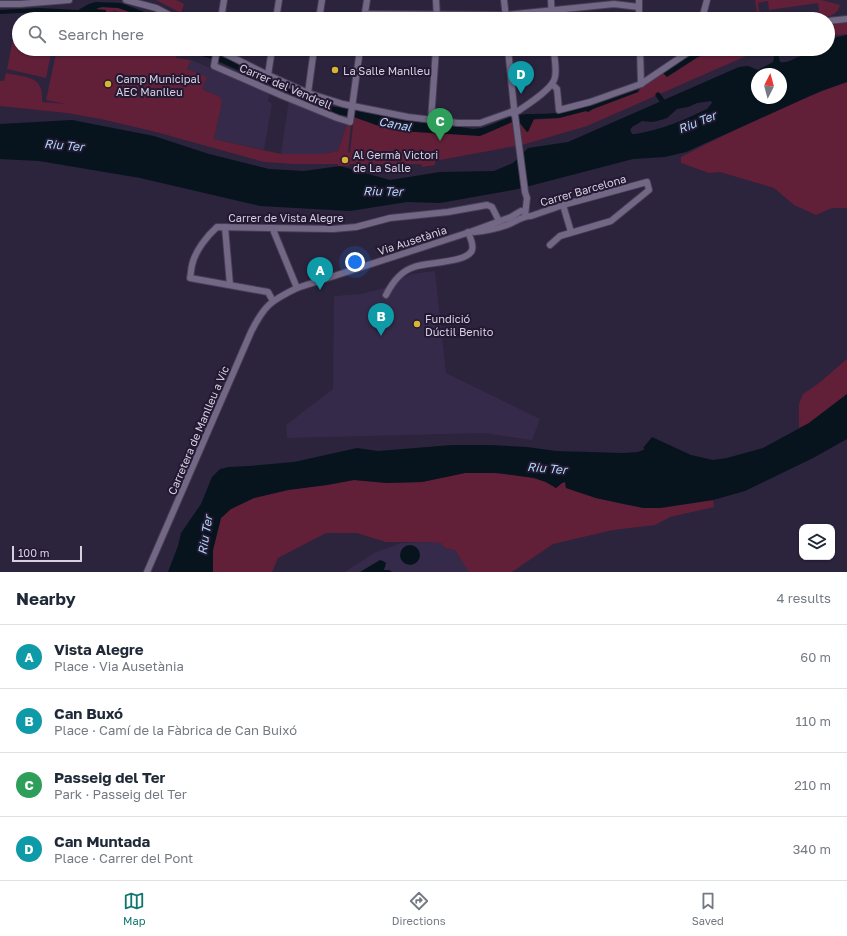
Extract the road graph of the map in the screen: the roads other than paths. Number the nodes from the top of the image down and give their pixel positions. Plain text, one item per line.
1 (69, 0) edge
2 (126, 0) edge
3 (224, 0) edge
4 (278, 0) edge
5 (322, 0) edge
6 (367, 0) edge
7 (436, 0) edge
8 (504, 0) edge
9 (550, 0) edge
10 (707, 0) edge
11 (141, 2) edge
12 (639, 3) edge
13 (0, 4) edge
14 (551, 10) junction
15 (164, 12) edge
16 (222, 12) edge
17 (277, 12) edge
18 (320, 12) edge
19 (366, 12) edge
20 (437, 12) edge
21 (505, 12) edge
22 (538, 12) edge
23 (704, 12) edge
24 (847, 19) edge
25 (835, 20) edge
26 (216, 56) edge
27 (230, 56) edge
28 (271, 56) edge
29 (313, 56) edge
30 (359, 56) edge
31 (436, 56) edge
32 (509, 56) edge
33 (554, 56) edge
34 (640, 56) edge
35 (683, 56) edge
36 (268, 75) junction
37 (552, 84) junction
38 (641, 84) junction
39 (308, 93) junction
40 (352, 111) junction
41 (515, 112) junction
42 (431, 120) junction
43 (563, 205) junction
44 (522, 214) junction
45 (499, 221) junction
46 (225, 227) junction
47 (274, 232) dead end
48 (469, 232) junction
49 (571, 232) junction
50 (550, 245) dead end
51 (230, 285) junction
52 (297, 288) junction
53 (386, 295) dead end
54 (273, 301) junction
55 (147, 572) edge

1 - 13 street
2 - 11 street
3 - 16 street
4 - 17 street
5 - 18 street
6 - 19 street
7 - 20 street
8 - 21 street
9 - 14 street
10 - 23 street
11 - 15 street
12 - 14 street
14 - 22 street
24 - 25 street
26 - 40 street, Carrer del Vendrell
27 - 36 street
28 - 36 street
29 - 39 street
30 - 40 street
31 - 42 street
32 - 41 street
33 - 37 street
34 - 38 street
35 - 38 street
36 - 39 street
37 - 38 street
37 - 41 street
39 - 40 street
40 - 42 street
41 - 42 street
41 - 44 street
43 - 44 street, Carrer Barcelona
43 - 49 street
43 - 49 street, Carrer Barcelona
44 - 45 street, Via Ausetània
44 - 48 street, Via Ausetània
45 - 46 street, Carrer de Vista Alegre
45 - 48 street, Via Ausetània
46 - 51 street
46 - 51 street, Carrer de Vista Alegre
47 - 52 street
48 - 52 street, Via Ausetània
48 - 53 street
49 - 50 street
51 - 54 street
52 - 54 street, Via Ausetània
54 - 55 street, Carretera de Manlleu a Vic

